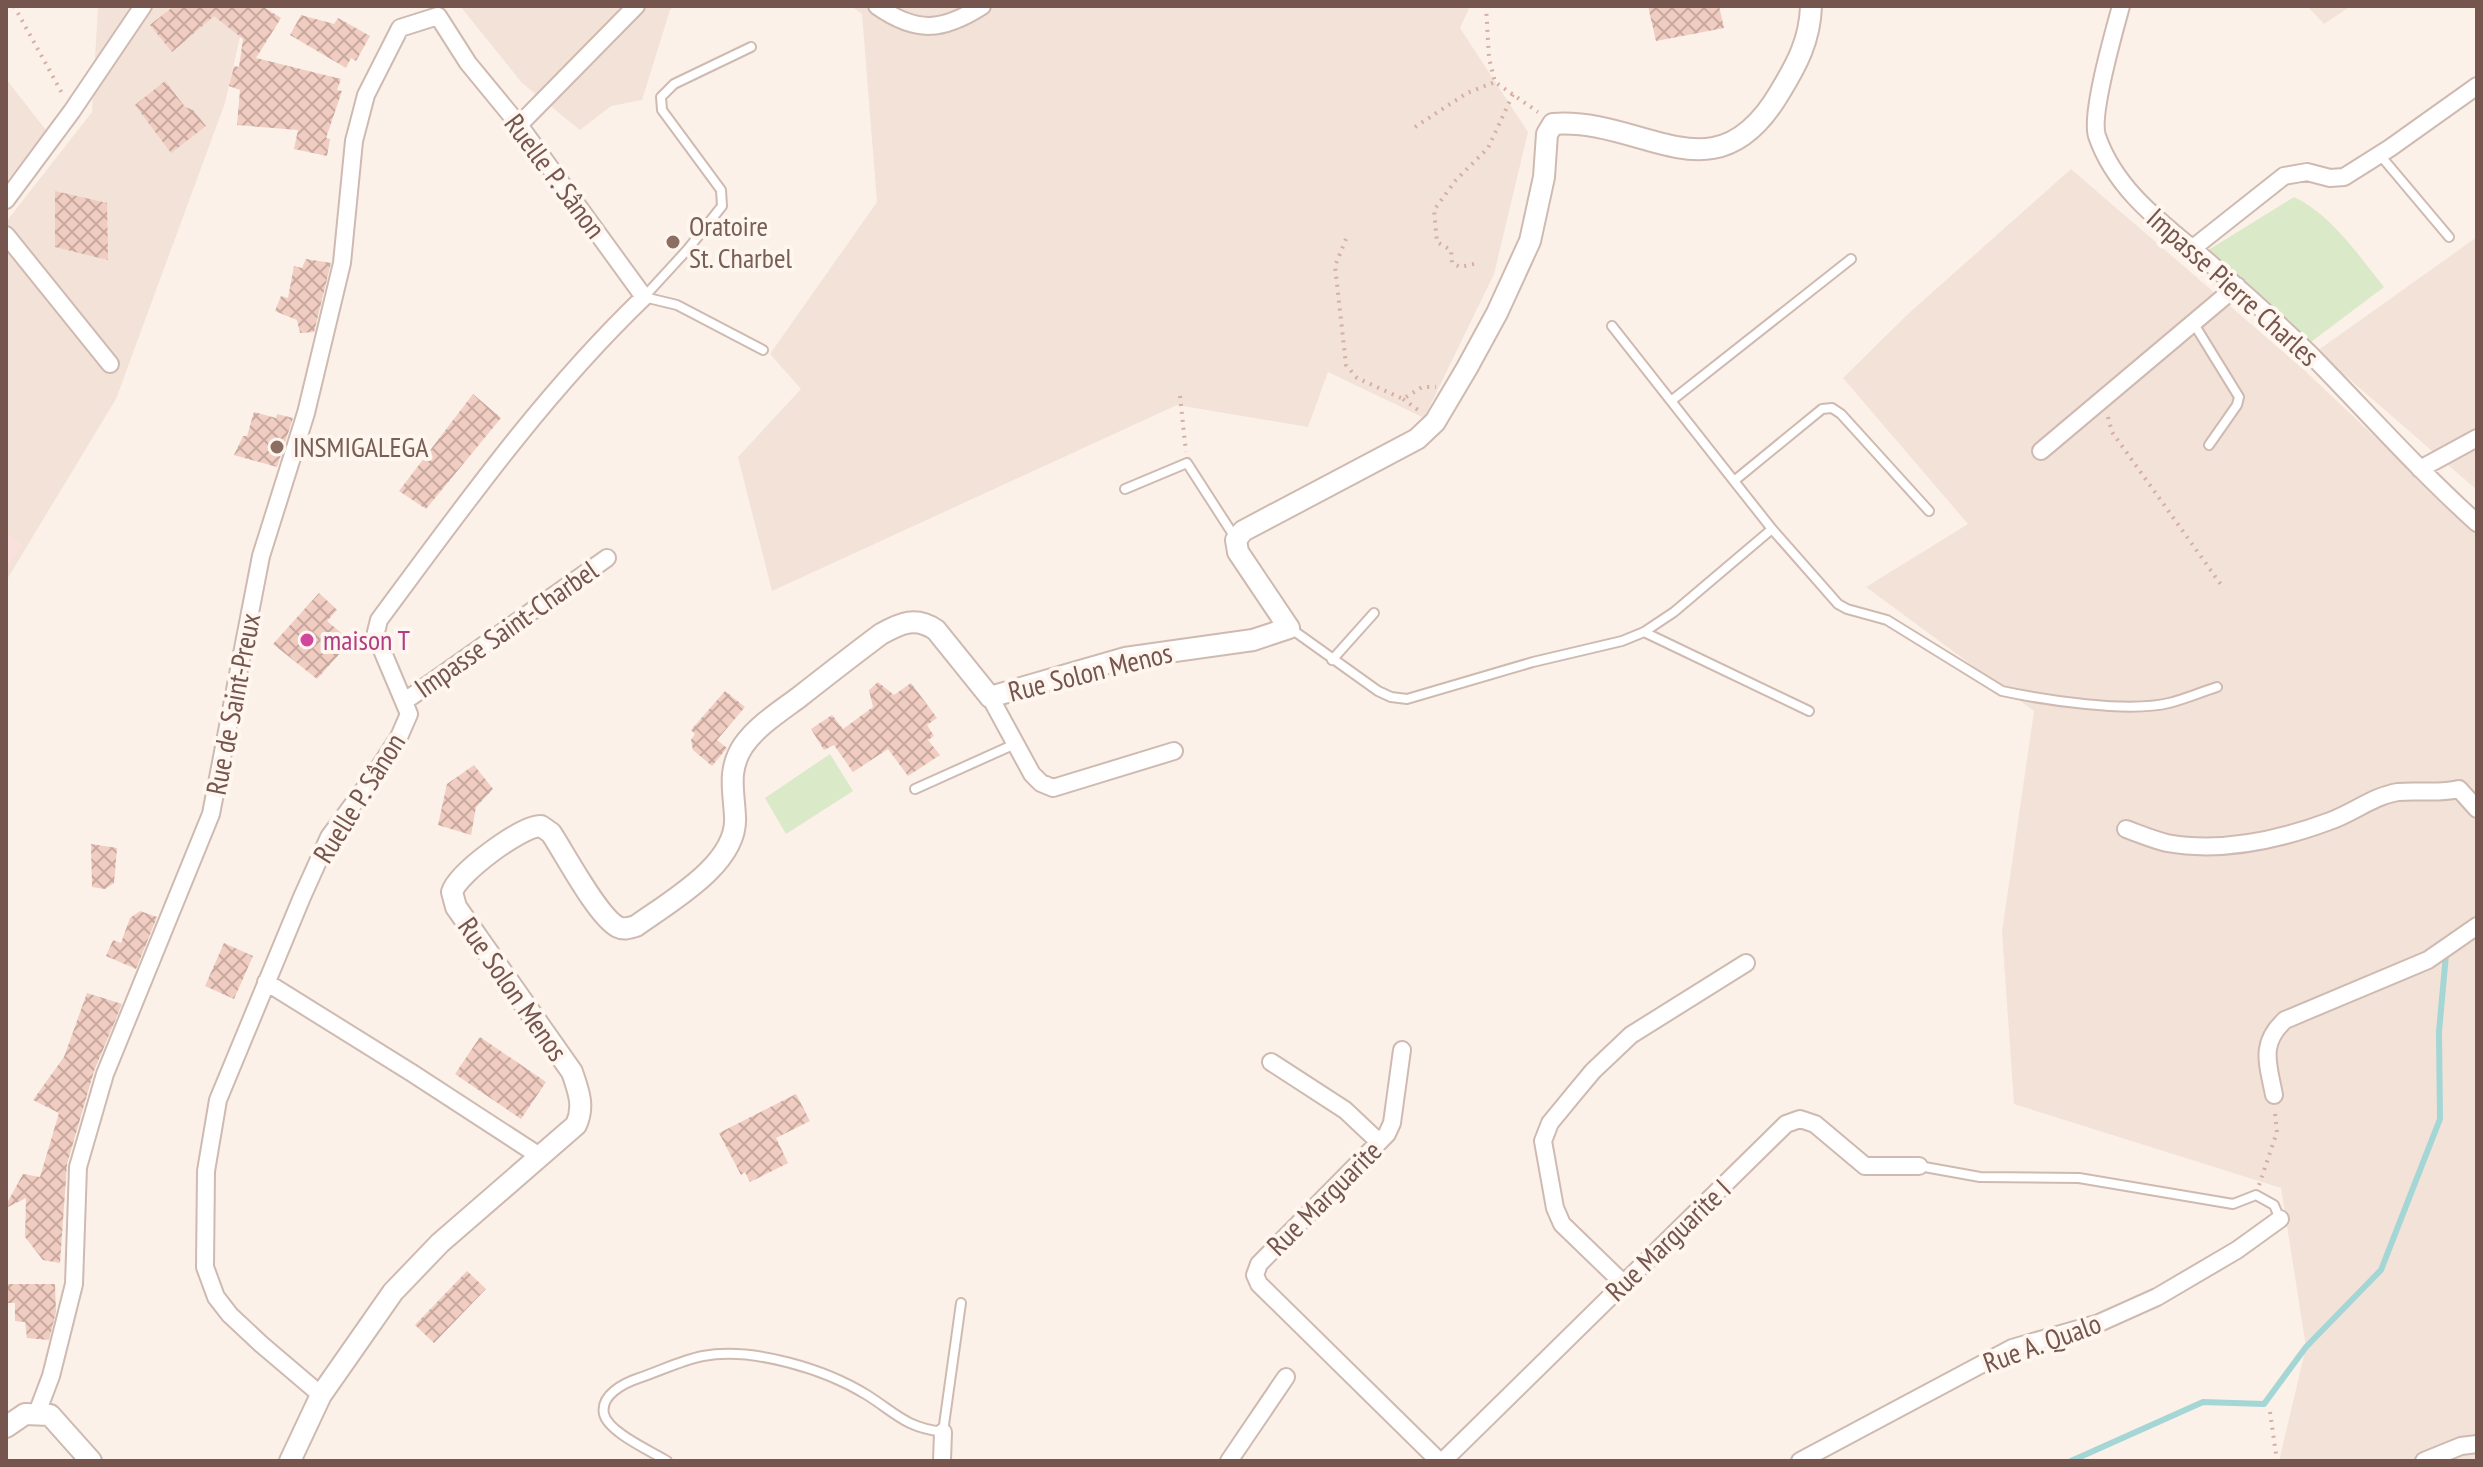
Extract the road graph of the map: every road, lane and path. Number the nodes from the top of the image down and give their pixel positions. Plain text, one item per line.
1 (14, 6) edge
2 (143, 6) edge
3 (636, 6) edge
4 (877, 6) edge
5 (982, 6) edge
6 (1486, 6) edge
7 (1811, 6) edge
8 (2121, 6) edge
9 (441, 11) edge
10 (751, 47) dead end
11 (1495, 82) junction
12 (2477, 86) edge
13 (1514, 92) junction
14 (72, 111) junction
15 (1553, 124) junction
16 (519, 125) junction
17 (1415, 127) dead end
18 (2380, 155) junction
19 (6, 200) edge
20 (6, 235) edge
21 (2449, 237) dead end
22 (1346, 239) dead end
23 (2193, 248) junction
24 (1851, 259) dead end
25 (1474, 264) dead end
26 (2237, 286) junction
27 (644, 297) junction
28 (2194, 324) junction
29 (1612, 326) dead end
30 (763, 350) dead end
31 (110, 364) dead end
32 (1455, 388) junction
33 (1180, 396) dead end
34 (2103, 399) junction
35 (1671, 401) junction
36 (2477, 438) edge
37 (2209, 445) dead end
38 (2041, 451) dead end
39 (1187, 463) junction
40 (2420, 469) junction
41 (1734, 481) junction
42 (1125, 489) dead end
43 (1929, 511) dead end
44 (2477, 523) edge
45 (1772, 529) junction
46 (1236, 540) junction
47 (607, 558) dead end
48 (2222, 586) dead end
49 (1374, 613) dead end
50 (1289, 628) junction
51 (1644, 632) junction
52 (1332, 660) junction
53 (2217, 687) dead end
54 (990, 697) junction
55 (405, 701) junction
56 (1809, 711) dead end
57 (1016, 744) junction
58 (1174, 751) dead end
59 (915, 789) dead end
60 (2477, 809) edge
61 (2126, 829) dead end
62 (2477, 926) edge
63 (1746, 963) dead end
64 (266, 982) junction
65 (1402, 1050) dead end
66 (1271, 1062) dead end
67 (2274, 1095) joint
68 (1379, 1142) junction
69 (541, 1157) junction
70 (1919, 1166) joint
71 (2256, 1195) junction
72 (2280, 1219) joint
73 (1624, 1284) junction
74 (961, 1303) dead end
75 (1286, 1377) dead end
76 (321, 1395) junction
77 (2270, 1412) dead end
78 (37, 1413) junction
79 (6, 1427) edge
80 (943, 1432) junction
81 (2477, 1444) edge
82 (91, 1461) edge
83 (290, 1461) edge
84 (667, 1461) edge
85 (942, 1461) edge
86 (1229, 1461) edge
87 (1441, 1461) edge
88 (1800, 1461) edge
89 (2277, 1461) edge
90 (2424, 1461) edge

1 - 14 path
2 - 14 street
3 - 16 street
4 - 5 street
6 - 11 path
7 - 15 street
8 - 23 street, Impasse Pierre Charles
9 - 16 street, Ruelle P. Sânon
9 - 78 street, Rue de Saint-Preux
10 - 27 lane
11 - 13 path
11 - 17 path
12 - 18 street
13 - 15 path
13 - 25 path
14 - 19 street
15 - 32 street
16 - 27 street, Ruelle P. Sânon
18 - 21 lane
18 - 23 street
20 - 31 street
22 - 32 path
23 - 26 street, Impasse Pierre Charles
24 - 35 lane
26 - 28 street
26 - 40 street, Impasse Pierre Charles
27 - 30 lane
27 - 55 street, Ruelle P. Sânon
28 - 34 street
28 - 37 lane
29 - 35 lane
32 - 46 street
33 - 39 path
34 - 38 street
34 - 48 path
35 - 41 lane
36 - 40 street
39 - 42 lane
39 - 46 lane
40 - 44 street, Impasse Pierre Charles
41 - 43 lane
41 - 45 lane
45 - 51 lane
45 - 53 lane
46 - 50 street
47 - 55 street, Impasse Saint-Charbel
49 - 52 lane
50 - 52 lane
50 - 54 street, Rue Solon Menos
51 - 52 lane
51 - 56 lane
54 - 57 street
54 - 69 street, Rue Solon Menos
55 - 64 street, Ruelle P. Sânon
57 - 58 street
57 - 59 lane
60 - 61 street
62 - 67 street
63 - 73 street
64 - 69 street
64 - 76 street, Ruelle P. Sânon
65 - 68 street, Rue Marguarite
66 - 68 street
67 - 71 path
68 - 87 street, Rue Marguarite
69 - 76 street, Rue Solon Menos
70 - 71 lane
70 - 73 street, Rue Marguarite I
71 - 72 lane
72 - 88 street, Rue A. Qualo
73 - 87 street, Rue Marguarite I
74 - 80 lane
75 - 86 street
76 - 83 street, Rue Solon Menos
77 - 89 path
78 - 79 street
78 - 82 street
80 - 84 lane
80 - 85 street
81 - 90 street

